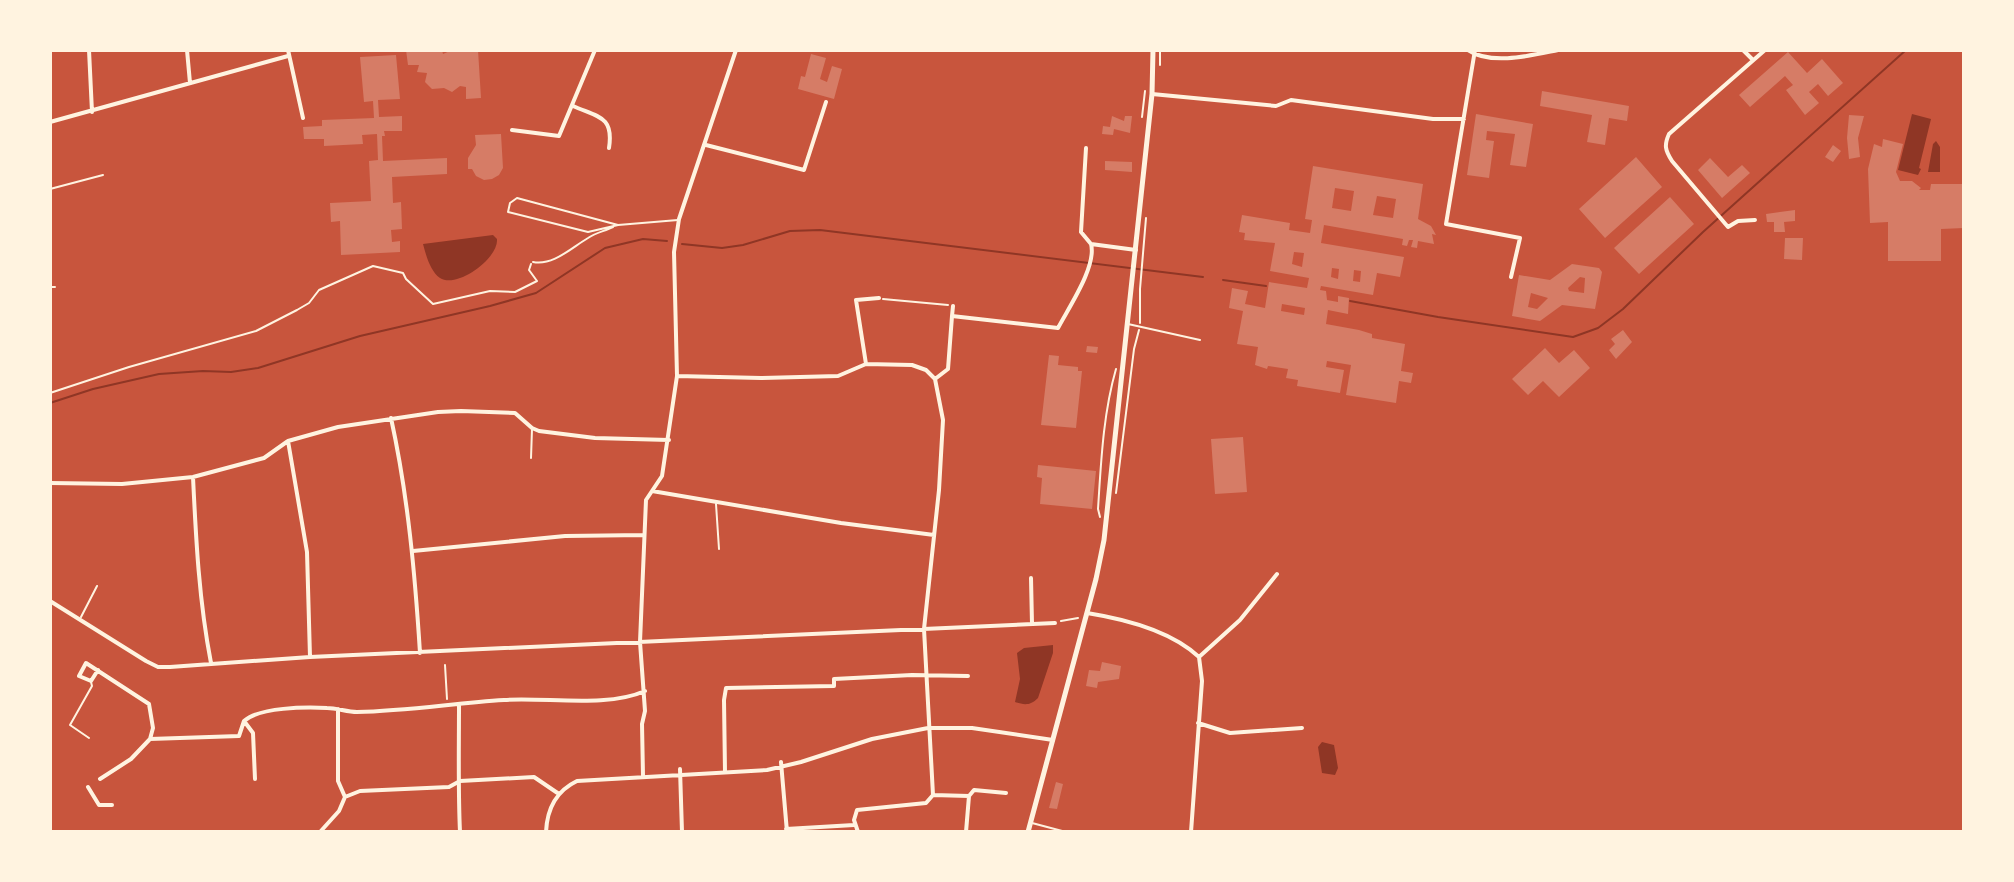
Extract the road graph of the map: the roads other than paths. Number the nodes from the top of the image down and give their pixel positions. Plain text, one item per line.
1 (89, 50) edge
2 (187, 50) edge
3 (595, 50) edge
4 (736, 50) edge
5 (1153, 50) edge
6 (1468, 50) edge
7 (1558, 50) edge
8 (1743, 50) edge
9 (1765, 50) edge
10 (1475, 52) edge
11 (288, 53) edge
12 (1753, 60) junction
13 (190, 83) junction
14 (1152, 94) junction
15 (826, 102) dead end
16 (573, 106) junction
17 (92, 112) junction
18 (303, 118) dead end
19 (1464, 119) junction
20 (50, 122) edge
21 (512, 130) dead end
22 (706, 145) junction
23 (609, 148) dead end
24 (1086, 148) dead end
25 (103, 175) dead end
26 (50, 189) edge
27 (679, 219) junction
28 (1755, 220) dead end
29 (618, 225) junction
30 (1091, 244) junction
31 (1135, 253) junction
32 (533, 262) road end
33 (1511, 277) dead end
34 (50, 287) edge
35 (55, 287) dead end
36 (879, 298) road end
37 (953, 306) road end
38 (952, 316) junction
39 (1128, 324) junction
40 (1200, 340) dead end
41 (866, 364) junction
42 (677, 376) junction
43 (935, 379) junction
44 (391, 418) junction
45 (532, 428) junction
46 (669, 440) junction
47 (288, 441) junction
48 (531, 458) dead end
49 (193, 477) junction
50 (50, 483) edge
51 (651, 490) junction
52 (716, 502) junction
53 (644, 535) junction
54 (934, 535) junction
55 (719, 549) dead end
56 (413, 551) junction
57 (1277, 574) dead end
58 (1031, 578) dead end
59 (97, 586) dead end
60 (50, 601) edge
61 (1083, 614) junction
62 (81, 618) junction
63 (1055, 623) road end
64 (1032, 624) junction
65 (924, 629) junction
66 (640, 642) junction
67 (420, 653) junction
68 (310, 657) junction
69 (1199, 657) junction
70 (211, 663) junction
71 (98, 670) junction
72 (926, 675) junction
73 (968, 676) dead end
74 (91, 681) junction
75 (645, 691) junction
76 (459, 705) junction
77 (338, 709) junction
78 (244, 721) junction
79 (1198, 723) junction
80 (928, 728) junction
81 (1302, 728) dead end
82 (89, 738) dead end
83 (150, 739) junction
84 (1053, 740) junction
85 (782, 765) junction
86 (681, 771) junction
87 (725, 772) junction
88 (643, 776) junction
89 (100, 779) dead end
90 (255, 779) dead end
91 (460, 781) junction
92 (88, 787) dead end
93 (1006, 793) dead end
94 (559, 794) junction
95 (933, 795) junction
96 (969, 796) junction
97 (345, 797) junction
98 (112, 805) dead end
99 (1031, 823) junction
100 (854, 825) junction
101 (786, 830) edge
102 (320, 832) edge
103 (460, 832) edge
104 (546, 832) edge
105 (682, 832) edge
106 (858, 832) edge
107 (966, 832) edge
108 (1028, 832) edge
109 (1066, 832) edge
110 (1191, 832) edge

1 - 17 street
2 - 13 street
3 - 16 street
4 - 22 street
5 - 14 street
6 - 10 street
7 - 10 street
8 - 12 street
9 - 12 street
10 - 19 street
11 - 13 street
11 - 18 street
12 - 28 street
13 - 17 street
14 - 19 street
14 - 31 street
15 - 22 street
16 - 21 street
16 - 23 street
17 - 20 street
19 - 33 street
22 - 27 street
24 - 30 street
25 - 26 lane
27 - 29 lane
27 - 42 street
29 - 29 lane
29 - 32 lane
30 - 31 street
30 - 38 street
31 - 39 street
34 - 35 lane
36 - 41 street
37 - 38 street
38 - 43 street
39 - 40 lane
39 - 61 street
41 - 42 street
41 - 43 street
42 - 46 street
43 - 54 street
44 - 45 street
44 - 47 street
44 - 56 street
45 - 46 street
45 - 48 lane
46 - 51 street
47 - 49 street
47 - 68 street
49 - 50 street
49 - 70 street
51 - 52 street
51 - 53 street
52 - 54 street
52 - 55 lane
53 - 56 street
53 - 66 street
54 - 65 street
56 - 67 street
57 - 69 street
58 - 64 street
59 - 62 lane
60 - 62 street
61 - 69 street
61 - 84 street
62 - 70 street
63 - 64 street
64 - 65 street
65 - 66 street
65 - 72 street
66 - 67 street
66 - 75 street
67 - 68 street
68 - 70 street
69 - 79 street
71 - 74 street
71 - 74 street
71 - 83 street
72 - 73 street
72 - 80 street
72 - 87 street
74 - 82 lane
75 - 76 street
75 - 88 street
76 - 77 street
76 - 91 street
77 - 78 street
77 - 97 street
78 - 83 street
78 - 90 street
79 - 81 street
79 - 110 street
80 - 84 street
80 - 85 street
80 - 95 street
83 - 89 street
84 - 99 street
85 - 87 street
85 - 101 street
86 - 87 street
86 - 88 street
86 - 105 street
88 - 94 street
91 - 94 street
91 - 97 street
91 - 103 street
92 - 98 street
93 - 96 street
94 - 104 street
95 - 96 street
95 - 100 street
96 - 107 street
97 - 102 street
99 - 108 street
99 - 109 lane
100 - 101 street
100 - 106 street

